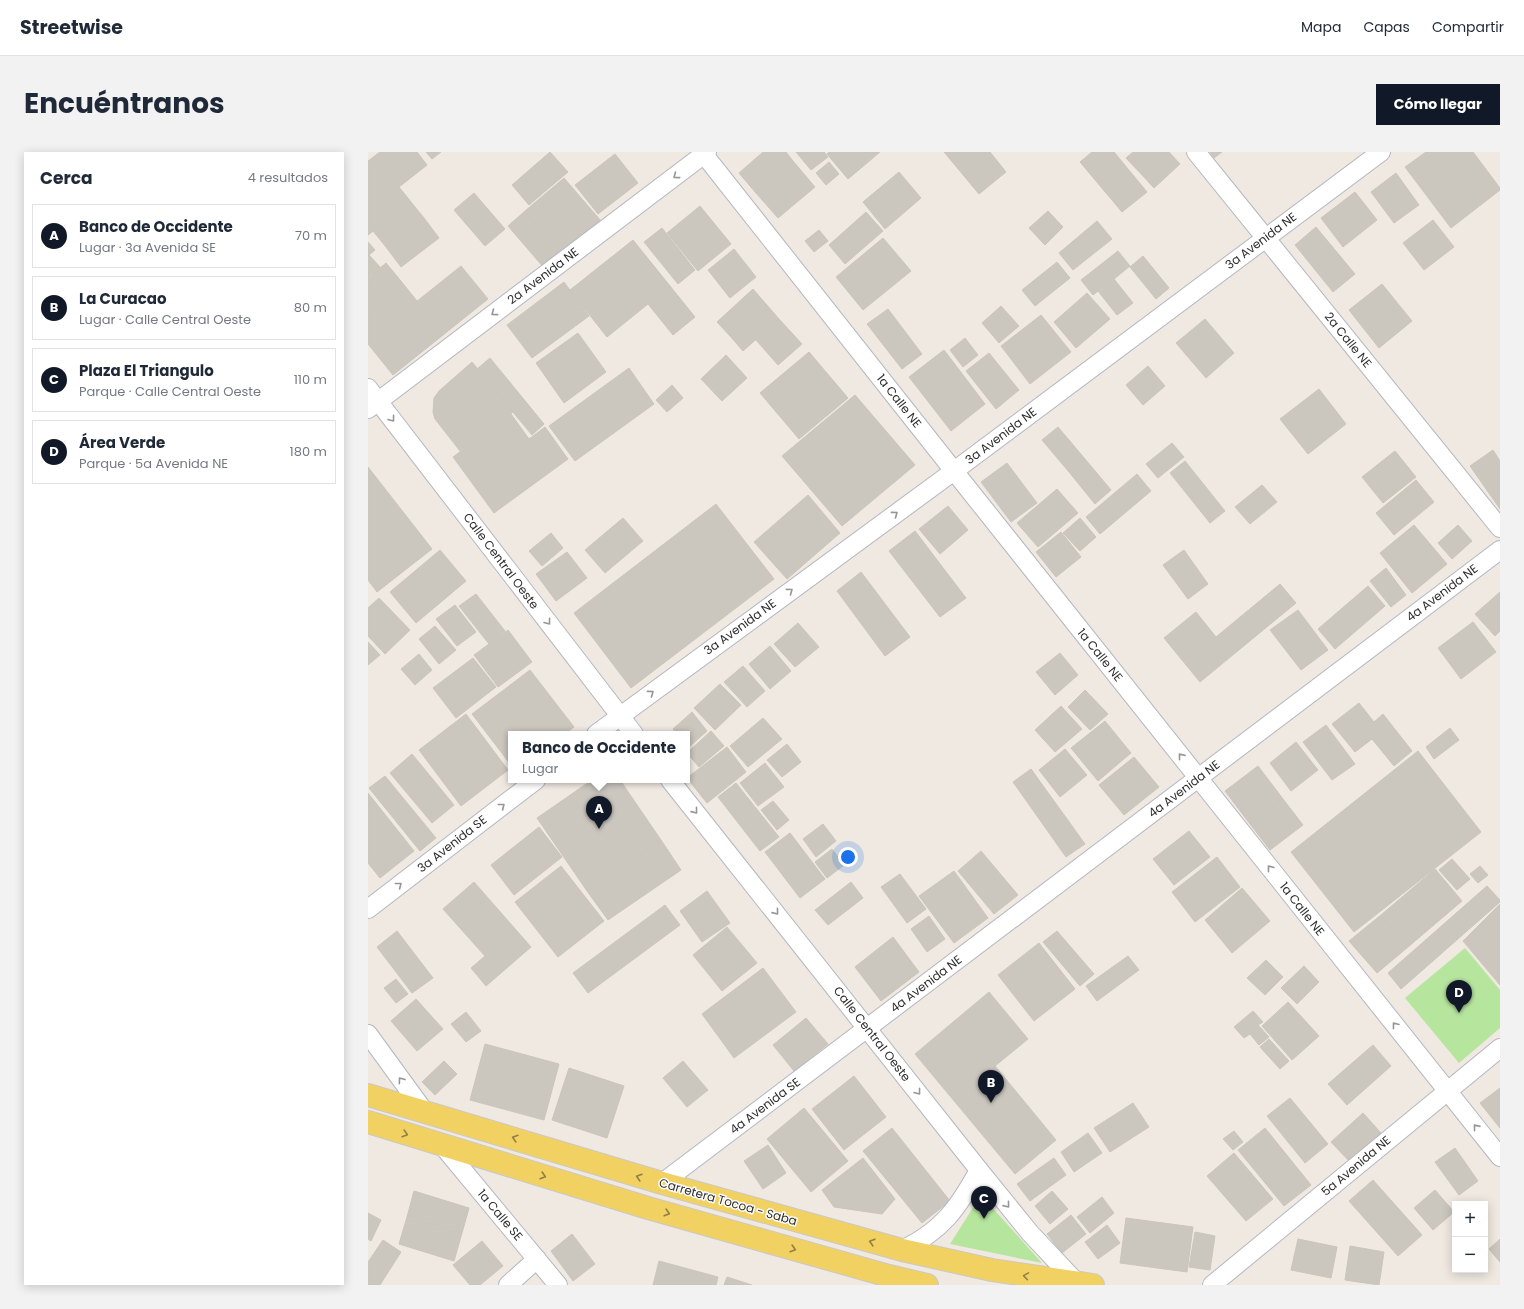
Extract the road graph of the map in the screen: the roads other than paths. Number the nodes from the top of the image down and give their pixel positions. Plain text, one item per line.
1 (1196, 152) edge
2 (1381, 152) edge
3 (704, 153) edge
4 (1265, 238) junction
5 (371, 399) edge
6 (954, 471) junction
7 (1500, 528) edge
8 (1500, 550) edge
9 (619, 716) junction
10 (600, 731) edge
11 (632, 731) edge
12 (1198, 778) junction
13 (532, 783) edge
14 (672, 783) edge
15 (368, 909) edge
16 (868, 1028) junction
17 (368, 1034) edge
18 (1500, 1048) edge
19 (1447, 1091) junction
20 (368, 1095) edge
21 (424, 1111) junction
22 (368, 1122) edge
23 (442, 1145) junction
24 (1500, 1157) edge
25 (979, 1170) junction
26 (662, 1183) junction
27 (902, 1250) junction
28 (538, 1259) junction
29 (508, 1285) edge
30 (558, 1285) edge
31 (927, 1285) edge
32 (1083, 1285) edge
33 (1212, 1285) edge

1 - 4 street, 2a Calle NE
2 - 4 street, 3a Avenida NE
3 -> 5 street, 2a Avenida NE
3 - 6 street, 1a Calle NE
4 - 6 street, 3a Avenida NE
4 - 7 street, 2a Calle NE
5 -> 9 street, Calle Central Oeste
9 -> 6 street, 3a Avenida NE
12 -> 6 street, 1a Calle NE
8 - 12 street, 4a Avenida NE
9 - 10 street
9 - 11 street, Calle Central Oeste
12 - 16 street, 4a Avenida NE
19 -> 12 street, 1a Calle NE
15 -> 13 street, 3a Avenida SE
14 -> 16 street, Calle Central Oeste
16 -> 25 street, Calle Central Oeste
16 - 26 street, 4a Avenida SE
21 -> 17 street
18 - 19 street, 5a Avenida NE
24 -> 19 street, 1a Calle NE
19 - 33 street, 5a Avenida NE
20 - 21 main road, Carretera Tocoa - Saba
26 -> 21 main road, Carretera Tocoa - Saba
22 -> 23 main road
23 - 28 street, 1a Calle SE
23 -> 31 main road
25 - 27 street
25 -> 32 street, Calle Central Oeste
27 -> 26 main road, Carretera Tocoa - Saba
32 -> 27 main road, Carretera Tocoa - Saba
28 - 29 street
28 - 30 street, 1a Calle SE

